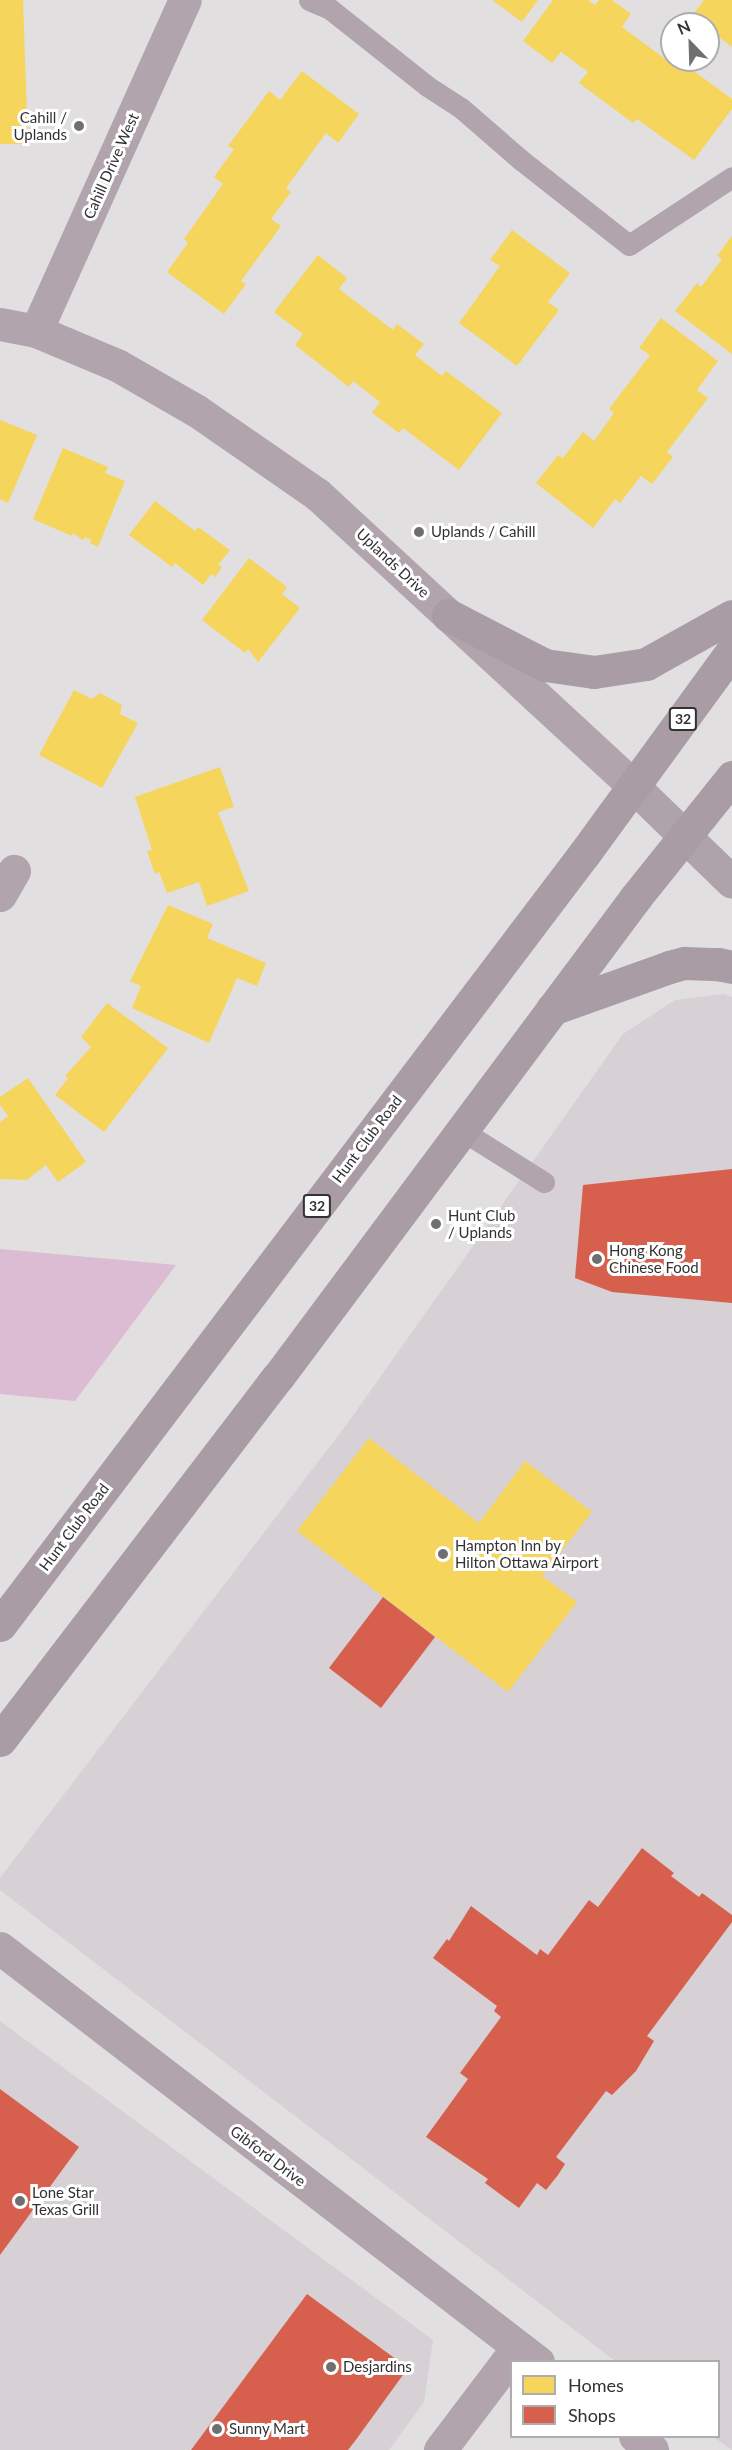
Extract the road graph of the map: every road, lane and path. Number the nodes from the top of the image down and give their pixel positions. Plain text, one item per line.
1 (185, 0) edge
2 (309, 0) edge
3 (732, 177) edge
4 (0, 324) edge
5 (36, 331) junction
6 (448, 615) junction
7 (732, 616) edge
8 (732, 651) edge
9 (732, 777) edge
10 (634, 787) junction
11 (685, 837) junction
12 (732, 882) edge
13 (732, 967) edge
14 (552, 1009) junction
15 (461, 1130) junction
16 (544, 1182) dead end
17 (0, 1625) edge
18 (0, 1740) edge
19 (0, 1948) edge
20 (528, 2354) edge
21 (510, 2374) edge
22 (637, 2438) edge
23 (440, 2450) edge
24 (652, 2450) edge

1 - 5 street, Cahill Drive West
2 - 3 lane
4 - 5 street, Uplands Drive
5 - 6 street, Uplands Drive
6 - 7 main road
6 - 10 street, Uplands Drive
8 - 10 main road, Hunt Club Road / 32
9 - 11 main road
10 - 11 main road, Uplands Drive
10 - 17 main road, Hunt Club Road / 32
11 - 12 main road, Uplands Drive
11 - 14 main road
13 - 14 main road
14 - 15 main road
15 - 16 lane
15 - 18 main road
19 - 20 street, Gibford Drive
21 - 23 street
22 - 24 street

